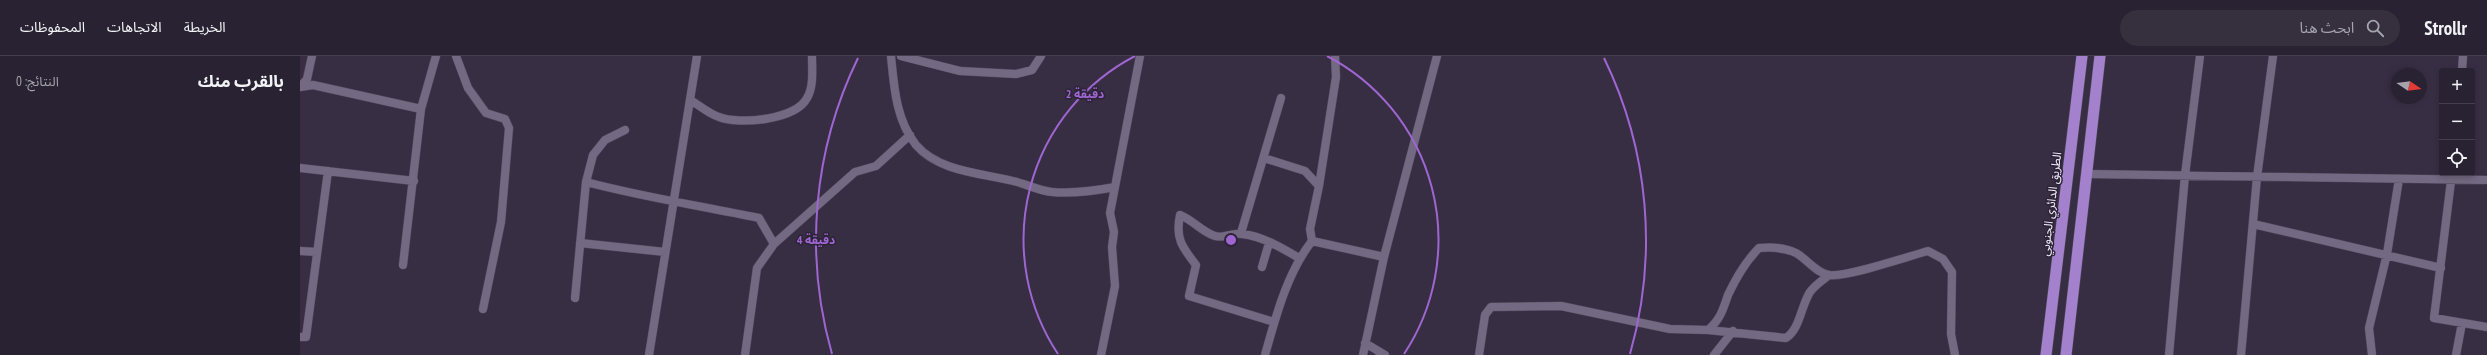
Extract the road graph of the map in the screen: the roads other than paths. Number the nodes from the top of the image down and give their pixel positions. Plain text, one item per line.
1 (312, 56) edge
2 (436, 56) edge
3 (456, 56) edge
4 (697, 56) edge
5 (812, 56) edge
6 (891, 56) edge
7 (901, 56) edge
8 (1041, 56) edge
9 (1140, 56) edge
10 (1335, 56) edge
11 (1437, 56) edge
12 (2082, 56) edge
13 (2100, 56) edge
14 (2200, 56) edge
15 (2273, 56) edge
16 (2463, 56) edge
17 (2462, 68) edge
18 (301, 87) edge
19 (1281, 98) dead end
20 (690, 100) junction
21 (421, 109) junction
22 (625, 130) dead end
23 (910, 136) junction
24 (1264, 158) junction
25 (300, 168) edge
26 (328, 171) junction
27 (2087, 174) junction
28 (2185, 175) junction
29 (2257, 176) junction
30 (2452, 176) edge
31 (2399, 179) junction
32 (2487, 180) edge
33 (414, 181) junction
34 (586, 182) junction
35 (1319, 186) junction
36 (1115, 187) junction
37 (673, 200) junction
38 (2253, 224) junction
39 (1241, 233) junction
40 (1312, 241) junction
41 (580, 243) junction
42 (1269, 243) junction
43 (774, 244) junction
44 (300, 251) edge
45 (317, 252) junction
46 (665, 252) junction
47 (2387, 254) junction
48 (1384, 257) junction
49 (1299, 258) junction
50 (403, 266) dead end
51 (1262, 267) dead end
52 (2441, 268) junction
53 (1829, 275) junction
54 (575, 298) dead end
55 (483, 309) dead end
56 (1274, 322) junction
57 (2462, 323) junction
58 (2487, 327) edge
59 (1708, 330) junction
60 (1733, 331) junction
61 (300, 336) edge
62 (1365, 343) junction
63 (649, 355) edge
64 (745, 355) edge
65 (1101, 355) edge
66 (1265, 355) edge
67 (1363, 355) edge
68 (1385, 355) edge
69 (1479, 355) edge
70 (1714, 355) edge
71 (1955, 355) edge
72 (2046, 355) edge
73 (2066, 355) edge
74 (2169, 355) edge
75 (2241, 355) edge
76 (2372, 355) edge
77 (2456, 355) edge

1 - 18 street
2 - 21 street
3 - 55 street
4 - 20 street
5 - 20 street
6 - 23 street
7 - 8 street
9 - 36 street
10 - 35 street
11 - 48 street
12 - 72 main road, الطريق الدائري الجنوبي
13 - 27 main road
14 - 28 street
15 - 29 street
16 - 17 street
18 - 21 street
19 - 24 street
20 - 37 street
21 - 33 street
22 - 34 street
23 - 36 street
23 - 43 street
24 - 35 street
24 - 39 street
25 - 26 street
26 - 33 street
26 - 45 street
27 - 28 street
27 - 73 main road
28 - 29 street
28 - 74 street
29 - 31 street
29 - 38 street
30 - 31 street
30 - 32 street
30 - 52 street
31 - 47 street
33 - 50 street
34 - 37 street
34 - 41 street
35 - 40 street
36 - 65 street
37 - 43 street
37 - 46 street
38 - 47 street
38 - 75 street
39 - 42 street
39 - 56 street
40 - 48 street
40 - 49 street
41 - 46 street
41 - 54 street
42 - 49 street
42 - 51 street
43 - 64 street
44 - 45 street
45 - 61 street
46 - 63 street
47 - 52 street
47 - 76 street
48 - 62 street
49 - 56 street
52 - 57 street
53 - 59 street
53 - 60 street
53 - 71 street
56 - 66 street
57 - 58 street
57 - 77 street
59 - 60 street
59 - 69 street
60 - 70 street
62 - 67 street
62 - 68 street

